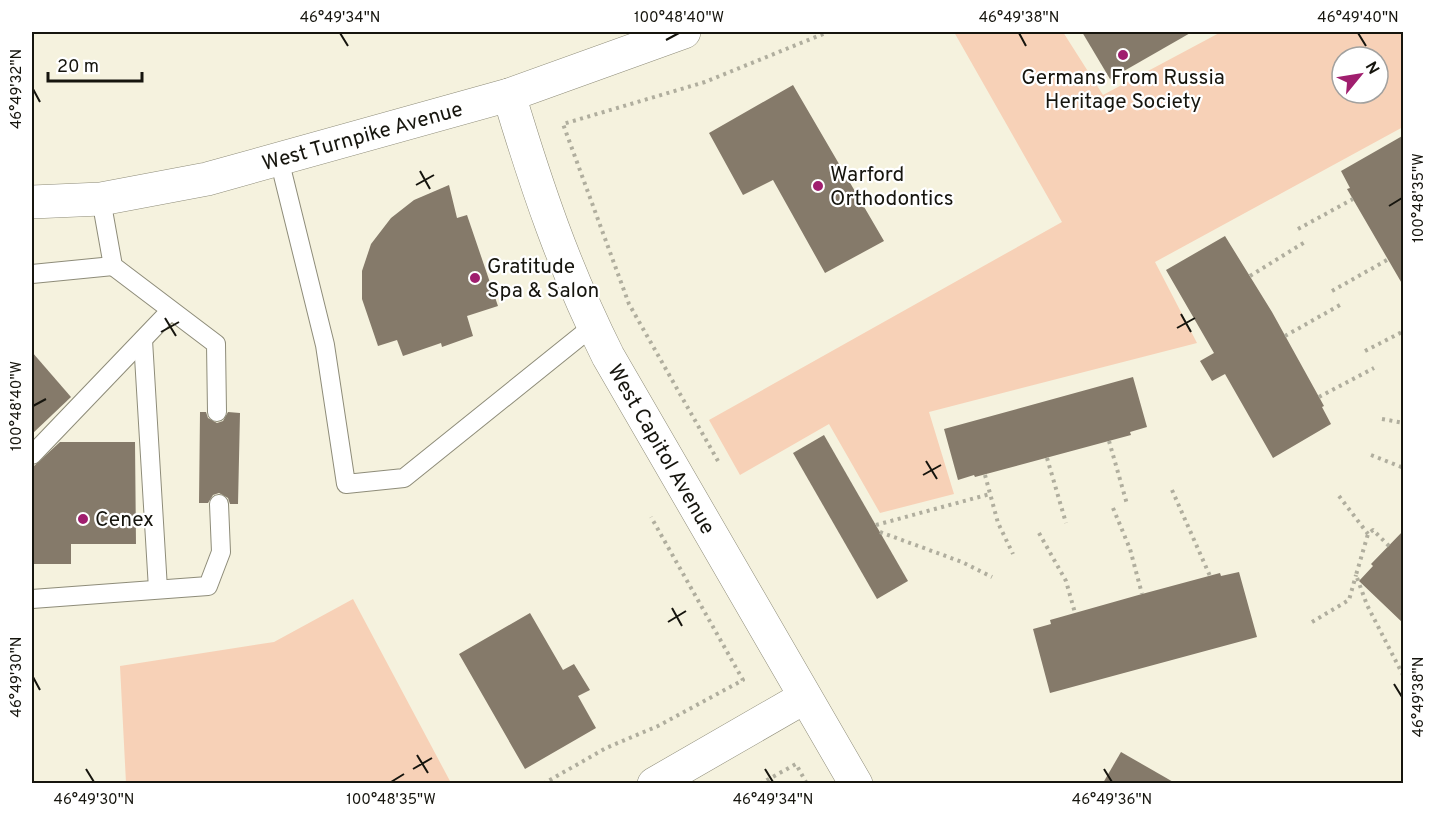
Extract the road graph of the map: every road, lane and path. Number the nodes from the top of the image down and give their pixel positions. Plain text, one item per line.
1 (684, 32) edge
2 (828, 32) edge
3 (508, 95) junction
4 (279, 159) junction
5 (102, 199) junction
6 (1353, 199) dead end
7 (32, 202) edge
8 (1298, 229) dead end
9 (1305, 242) dead end
10 (1387, 260) dead end
11 (113, 266) junction
12 (32, 274) edge
13 (1251, 276) dead end
14 (1332, 291) dead end
15 (1340, 305) dead end
16 (170, 312) junction
17 (593, 327) junction
18 (1404, 331) edge
19 (1285, 336) dead end
20 (143, 340) junction
21 (1365, 351) dead end
22 (1374, 368) dead end
23 (1319, 397) dead end
24 (218, 412) dead end
25 (1382, 419) dead end
26 (1404, 423) edge
27 (1109, 441) dead end
28 (32, 455) edge
29 (1371, 455) dead end
30 (1047, 458) dead end
31 (718, 461) dead end
32 (1404, 468) edge
33 (985, 474) dead end
34 (1172, 490) dead end
35 (990, 494) junction
36 (1339, 496) dead end
37 (219, 504) dead end
38 (1127, 504) dead end
39 (1113, 508) dead end
40 (651, 517) dead end
41 (1066, 522) dead end
42 (876, 525) dead end
43 (880, 532) dead end
44 (1039, 533) dead end
45 (1368, 534) junction
46 (1389, 546) dead end
47 (1013, 554) dead end
48 (1356, 575) junction
49 (1210, 576) dead end
50 (992, 577) dead end
51 (158, 589) junction
52 (1142, 594) dead end
53 (32, 599) edge
54 (1075, 613) dead end
55 (1312, 622) dead end
56 (1404, 677) edge
57 (806, 697) junction
58 (543, 783) edge
59 (654, 783) edge
60 (760, 783) edge
61 (807, 783) edge
62 (856, 783) edge

1 - 3 street, West Turnpike Avenue
2 - 31 path
3 - 4 street, West Turnpike Avenue
3 - 17 street, West Capitol Avenue
4 - 5 street, West Turnpike Avenue
4 - 17 lane
5 - 7 street, West Turnpike Avenue
5 - 11 lane
6 - 8 path
9 - 13 path
10 - 14 path
11 - 12 lane
11 - 16 lane
15 - 19 path
16 - 20 lane
16 - 24 lane
17 - 57 street, West Capitol Avenue
18 - 21 path
20 - 28 lane
20 - 51 lane
22 - 23 path
25 - 26 path
27 - 38 path
29 - 32 path
30 - 41 path
33 - 35 path
34 - 49 path
35 - 42 path
35 - 47 path
36 - 45 path
37 - 51 lane
39 - 52 path
40 - 58 path
43 - 50 path
44 - 54 path
45 - 46 path
45 - 48 path
48 - 55 path
48 - 56 path
51 - 53 lane
57 - 59 street
57 - 62 street, West Capitol Avenue
60 - 61 path

